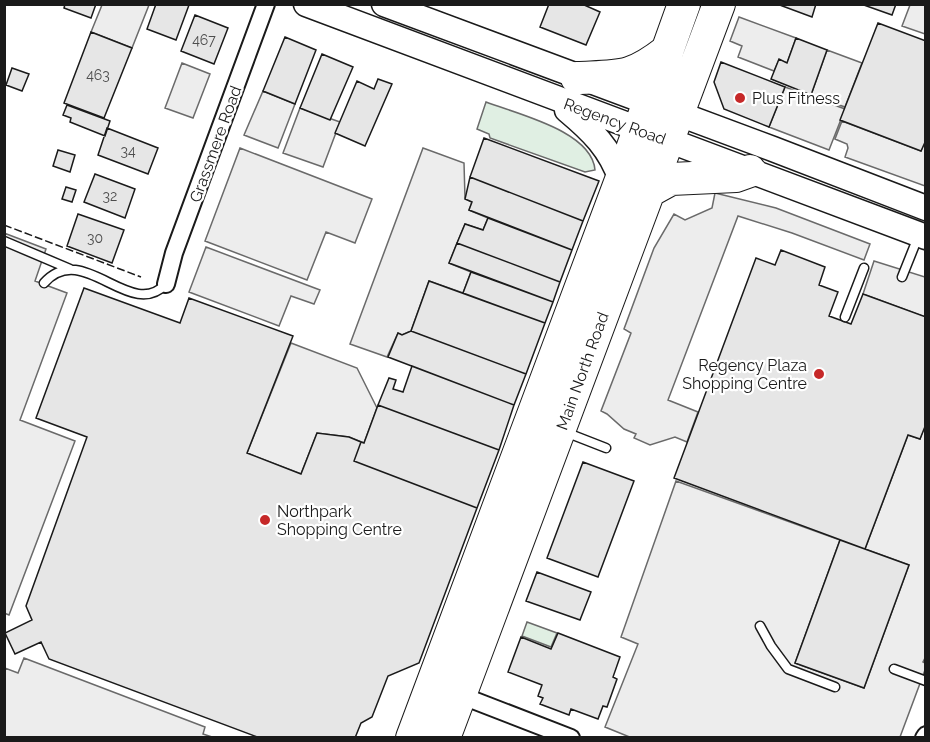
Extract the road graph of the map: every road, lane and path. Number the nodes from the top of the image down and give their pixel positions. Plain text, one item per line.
1 (266, 4) edge
2 (306, 4) edge
3 (384, 4) edge
4 (684, 4) edge
5 (719, 4) edge
6 (335, 10) edge
7 (667, 51) junction
8 (577, 78) junction
9 (554, 98) junction
10 (644, 117) junction
11 (674, 128) junction
12 (750, 171) junction
13 (621, 180) junction
14 (651, 190) junction
15 (926, 208) edge
16 (922, 235) edge
17 (4, 240) edge
18 (864, 268) dead end
19 (72, 269) junction
20 (902, 277) dead end
21 (44, 283) dead end
22 (166, 284) joint
23 (845, 317) dead end
24 (560, 430) junction
25 (606, 448) dead end
26 (760, 626) dead end
27 (894, 669) dead end
28 (926, 681) edge
29 (835, 687) dead end
30 (460, 695) junction
31 (542, 732) edge
32 (412, 738) edge
33 (444, 738) edge
34 (571, 738) edge

1 - 22 street, Grassmere Road
2 - 6 main road, Regency Road
3 - 8 main road, Regency Road
4 - 7 highway, Main North Road
5 - 11 highway, Main North Road
6 - 9 main road, Regency Road
7 - 8 highway
7 - 10 highway, Main North Road
8 - 10 main road, Regency Road
9 - 10 main road, Regency Road
9 - 13 main road
10 - 11 main road, Regency Road
10 - 13 highway, Main North Road
11 - 12 main road, Regency Road
11 - 14 highway, Main North Road
11 - 15 main road, Regency Road
12 - 14 highway
12 - 16 main road, Regency Road
13 - 32 highway, Main North Road
14 - 24 highway, Main North Road
16 - 20 lane
17 - 19 lane
18 - 23 lane
19 - 21 lane
19 - 22 lane
24 - 25 lane
24 - 30 highway, Main North Road
26 - 29 lane
27 - 28 lane
30 - 31 street
30 - 33 highway, Main North Road
31 - 34 street

